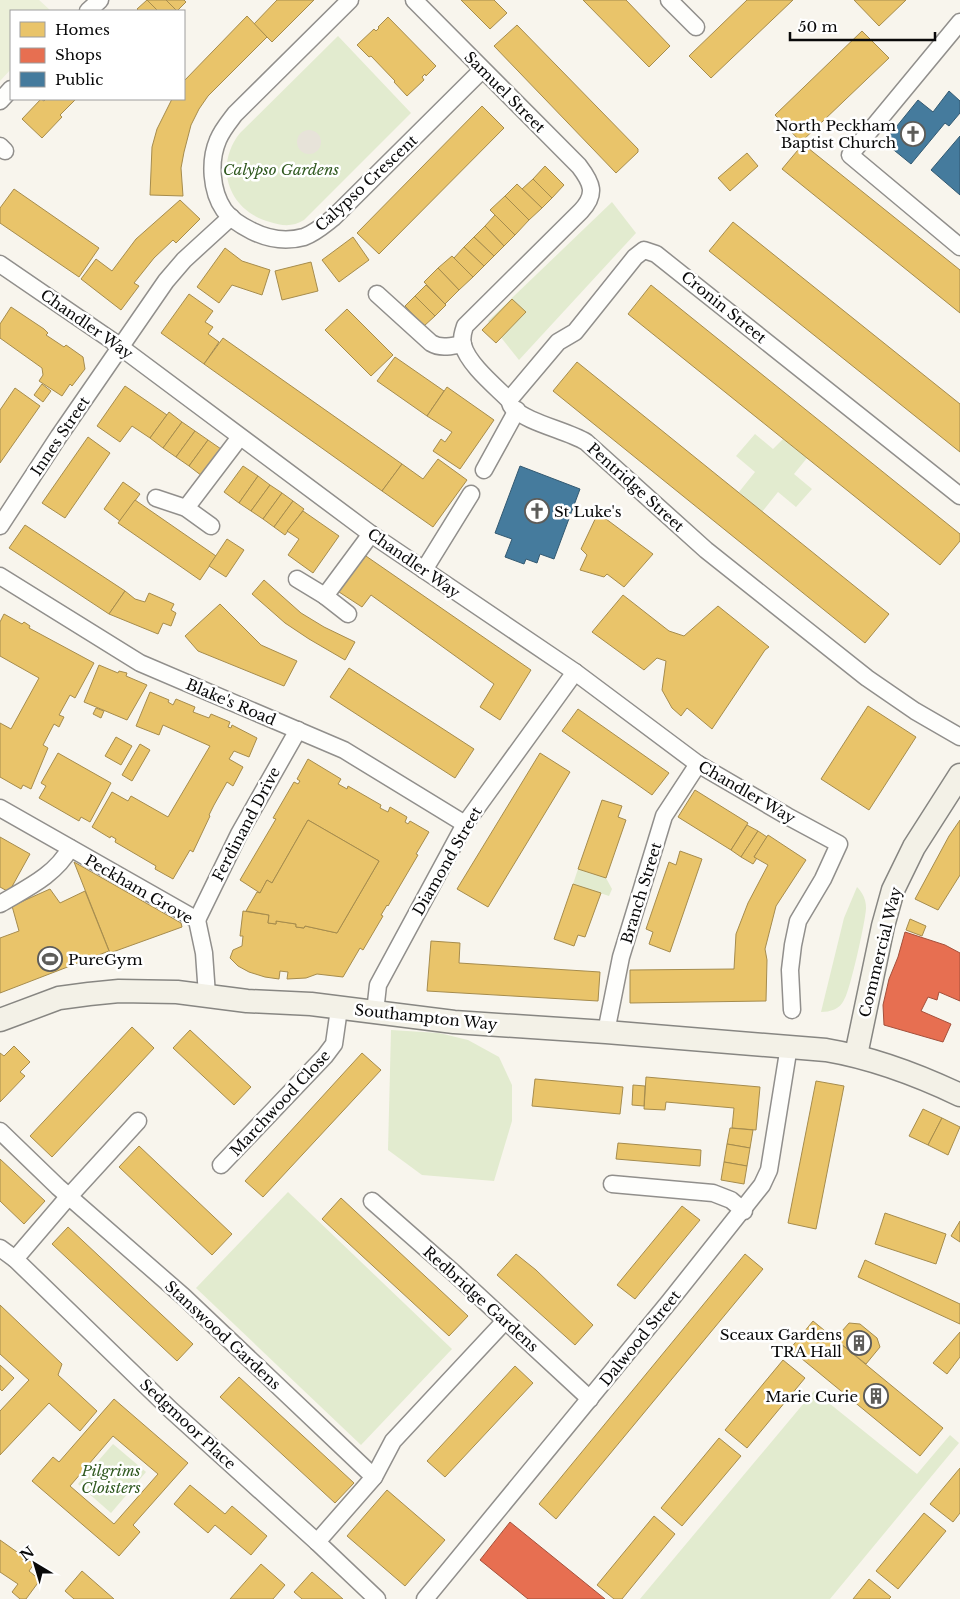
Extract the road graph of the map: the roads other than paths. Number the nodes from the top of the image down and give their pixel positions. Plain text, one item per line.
1 (100, 0) edge
2 (350, 0) edge
3 (414, 0) edge
4 (669, 0) edge
5 (89, 10) edge
6 (960, 22) edge
7 (696, 27) dead end
8 (482, 70) junction
9 (10, 91) edge
10 (0, 101) edge
11 (230, 217) junction
12 (960, 247) edge
13 (0, 264) edge
14 (378, 294) dead end
15 (463, 344) junction
16 (120, 347) junction
17 (513, 405) junction
18 (240, 437) junction
19 (484, 470) dead end
20 (471, 494) dead end
21 (960, 496) edge
22 (156, 498) dead end
23 (186, 508) junction
24 (0, 526) edge
25 (211, 526) dead end
26 (371, 534) junction
27 (424, 570) junction
28 (0, 576) edge
29 (297, 579) dead end
30 (325, 596) junction
31 (348, 614) dead end
32 (576, 672) junction
33 (298, 730) junction
34 (960, 737) edge
35 (698, 764) junction
36 (960, 775) edge
37 (0, 808) edge
38 (465, 824) junction
39 (70, 848) junction
40 (0, 904) edge
41 (197, 920) junction
42 (207, 995) junction
43 (339, 1009) junction
44 (792, 1010) dead end
45 (375, 1012) junction
46 (0, 1020) edge
47 (606, 1032) junction
48 (789, 1046) junction
49 (856, 1055) junction
50 (960, 1096) edge
51 (138, 1121) dead end
52 (0, 1131) edge
53 (221, 1165) dead end
54 (612, 1184) dead end
55 (69, 1196) junction
56 (372, 1201) dead end
57 (744, 1211) junction
58 (0, 1248) edge
59 (15, 1259) junction
60 (505, 1321) junction
61 (590, 1399) junction
62 (374, 1477) junction
63 (317, 1542) junction
64 (377, 1599) edge
65 (425, 1599) edge

1 - 5 street
2 - 11 street, Calypso Crescent
3 - 8 street, Samuel Street
4 - 7 street
6 - 12 street
8 - 11 street, Calypso Crescent
8 - 15 street, Samuel Street
9 - 10 street
11 - 16 street
13 - 16 street, Chandler Way
14 - 15 street
15 - 17 street, Pentridge Street
16 - 18 street, Chandler Way
16 - 24 street, Innes Street
17 - 19 street
17 - 21 street, Cronin Street
17 - 34 street, Pentridge Street
18 - 23 street
18 - 26 street, Chandler Way
20 - 27 street
22 - 23 street
23 - 25 street
26 - 27 street, Chandler Way
26 - 30 street
27 - 32 street, Chandler Way
28 - 33 street, Blake's Road
29 - 30 street
30 - 31 street
32 - 35 street, Chandler Way
32 - 38 street, Diamond Street
33 - 38 street, Blake's Road
33 - 41 street, Ferdinand Drive
35 - 44 street, Chandler Way
35 - 47 street, Branch Street
36 - 49 main road, Commercial Way
37 - 39 street, Peckham Grove
38 - 45 street, Diamond Street
39 - 40 street, Peckham Grove
39 - 41 street, Peckham Grove
41 - 42 street, Peckham Grove
42 - 43 main road, Southampton Way
42 - 46 main road, Southampton Way
43 - 45 main road, Southampton Way
43 - 53 street, Marchwood Close
45 - 47 main road, Southampton Way
47 - 48 main road, Southampton Way
48 - 49 main road, Southampton Way
48 - 57 street, Dalwood Street
49 - 50 main road, Southampton Way
51 - 55 street
52 - 55 street, Stanswood Gardens
54 - 57 street
55 - 59 street
55 - 62 street, Stanswood Gardens
56 - 60 street, Redbridge Gardens
57 - 61 street, Dalwood Street
58 - 59 street, Sedgmoor Place
59 - 63 street, Sedgmoor Place
60 - 61 street, Redbridge Gardens
60 - 62 street
61 - 65 street, Dalwood Street
62 - 63 street
63 - 64 street, Sedgmoor Place

